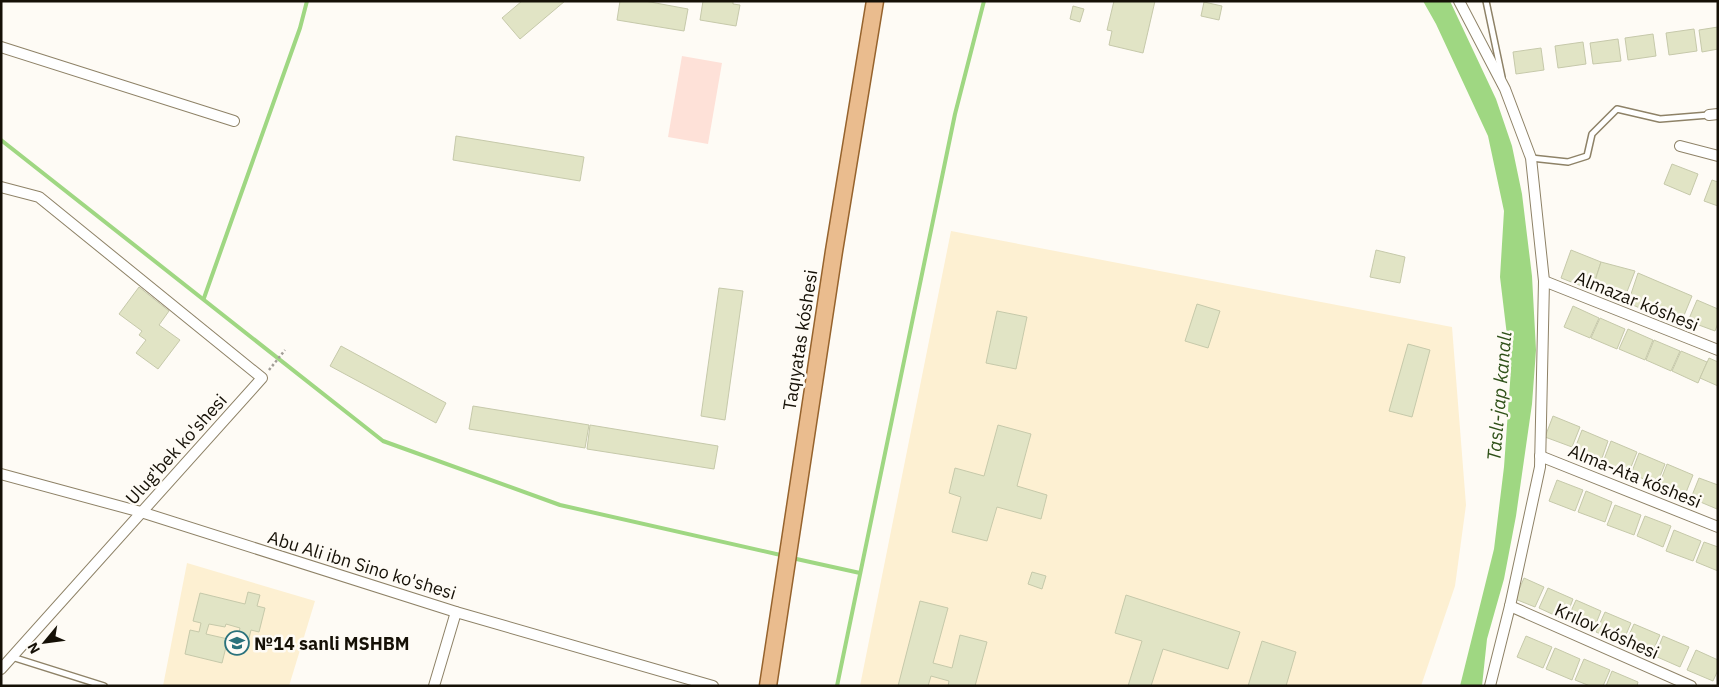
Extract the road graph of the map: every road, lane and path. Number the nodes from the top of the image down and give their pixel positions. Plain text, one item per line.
1 (875, 1) edge
2 (1459, 1) edge
3 (1486, 1) edge
4 (1, 47) edge
5 (1505, 89) junction
6 (1714, 115) edge
7 (234, 120) dead end
8 (1680, 146) dead end
9 (1718, 156) edge
10 (1531, 158) junction
11 (1, 186) edge
12 (1544, 281) junction
13 (285, 350) dead end
14 (1718, 350) edge
15 (269, 370) dead end
16 (1540, 456) junction
17 (1, 474) edge
18 (141, 512) junction
19 (1718, 527) edge
20 (1510, 606) junction
21 (456, 612) junction
22 (12, 657) junction
23 (1, 669) edge
24 (104, 686) edge
25 (434, 686) edge
26 (712, 686) edge
27 (768, 686) edge
28 (1490, 686) edge
29 (1691, 686) edge

1 - 27 main road, Taqıyatas kóshesi
2 - 5 street
3 - 5 lane
4 - 7 street
5 - 10 street
6 - 10 lane
8 - 9 street
10 - 12 street
11 - 18 street, Ulug'bek ko'shesi
12 - 14 street, Almazar kóshesi
12 - 16 street
13 - 15 path
16 - 19 street, Alma-Ata kóshesi
16 - 20 street
17 - 18 street, Abu Ali ibn Sino ko'shesi
18 - 21 street, Abu Ali ibn Sino ko'shesi
18 - 22 street, Ulug'bek ko'shesi
20 - 28 street
20 - 29 street, Krılov kóshesi
21 - 25 street
21 - 26 street, Abu Ali ibn Sino ko'shesi
22 - 23 street, Ulug'bek ko'shesi
22 - 24 lane

